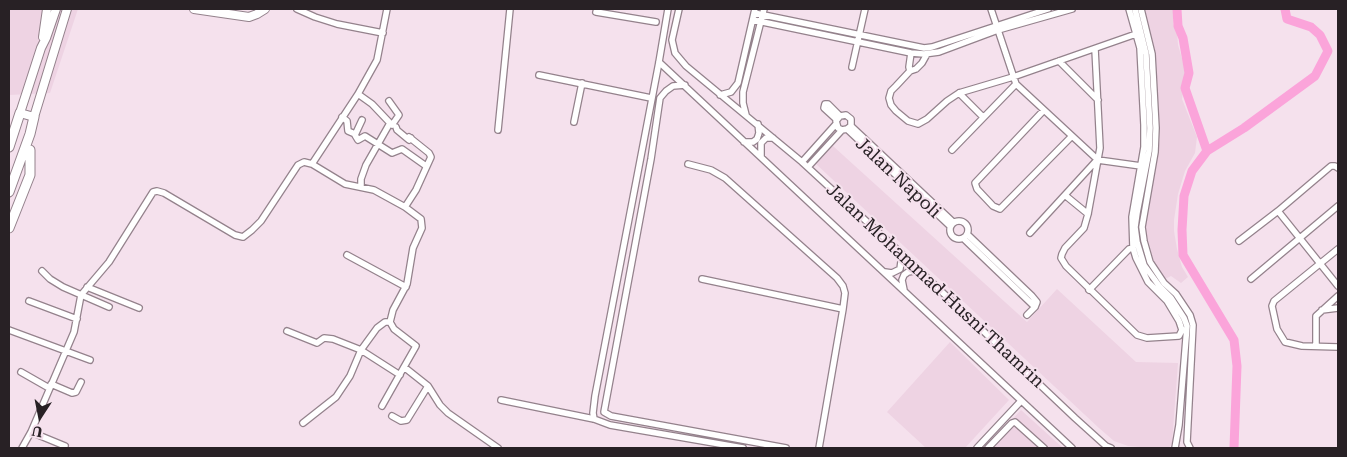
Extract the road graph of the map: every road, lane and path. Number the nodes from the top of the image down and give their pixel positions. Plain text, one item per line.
1 (47, 9) edge
2 (56, 9) edge
3 (68, 9) edge
4 (194, 9) edge
5 (265, 9) edge
6 (297, 9) edge
7 (387, 9) edge
8 (510, 9) edge
9 (597, 9) edge
10 (668, 9) edge
11 (679, 9) edge
12 (864, 9) edge
13 (991, 9) edge
14 (1048, 9) edge
15 (1072, 9) edge
16 (1129, 9) edge
17 (1135, 9) edge
18 (1141, 9) edge
19 (754, 11) edge
20 (765, 13) edge
21 (752, 20) junction
22 (656, 22) dead end
23 (764, 22) junction
24 (997, 28) junction
25 (383, 33) junction
26 (859, 34) junction
27 (1136, 34) junction
28 (858, 41) junction
29 (40, 48) junction
30 (1095, 49) junction
31 (911, 53) junction
32 (927, 54) junction
33 (1059, 61) junction
34 (660, 62) junction
35 (852, 67) dead end
36 (910, 71) junction
37 (539, 75) dead end
38 (1013, 77) junction
39 (582, 83) junction
40 (1016, 84) junction
41 (685, 85) junction
42 (959, 93) junction
43 (358, 94) junction
44 (720, 95) junction
45 (651, 98) junction
46 (1098, 100) junction
47 (389, 102) dead end
48 (1044, 110) junction
49 (20, 113) junction
50 (746, 115) junction
51 (34, 117) junction
52 (342, 117) junction
53 (983, 117) junction
54 (362, 120) dead end
55 (837, 120) junction
56 (574, 122) dead end
57 (758, 124) junction
58 (394, 126) junction
59 (846, 128) junction
60 (498, 130) dead end
61 (12, 133) edge
62 (30, 134) junction
63 (355, 134) junction
64 (1072, 136) junction
65 (774, 138) junction
66 (744, 142) junction
67 (377, 144) junction
68 (9, 147) edge
69 (1100, 148) junction
70 (30, 150) joint
71 (952, 150) dead end
72 (1088, 150) junction
73 (761, 156) junction
74 (1098, 160) junction
75 (802, 162) junction
76 (312, 164) junction
77 (688, 164) dead end
78 (426, 166) junction
79 (1141, 166) junction
80 (808, 167) junction
81 (1338, 168) edge
82 (361, 186) junction
83 (9, 192) edge
84 (1066, 196) junction
85 (1338, 206) edge
86 (405, 207) junction
87 (1278, 211) junction
88 (1088, 214) junction
89 (952, 224) junction
90 (9, 228) edge
91 (1030, 233) dead end
92 (965, 236) junction
93 (1299, 238) junction
94 (1239, 241) dead end
95 (1134, 248) junction
96 (1338, 249) edge
97 (902, 254) junction
98 (347, 255) dead end
99 (621, 258) junction
100 (632, 260) junction
101 (1320, 263) junction
102 (42, 271) dead end
103 (885, 272) junction
104 (922, 273) junction
105 (702, 279) dead end
106 (1251, 279) dead end
107 (1338, 286) edge
108 (87, 287) junction
109 (406, 287) junction
110 (1089, 290) junction
111 (905, 292) junction
112 (81, 295) junction
113 (1338, 296) edge
114 (29, 301) dead end
115 (109, 307) dead end
116 (139, 308) dead end
117 (1338, 308) edge
118 (843, 309) junction
119 (1322, 310) junction
120 (1027, 315) dead end
121 (77, 319) junction
122 (390, 322) junction
123 (9, 330) edge
124 (287, 331) dead end
125 (1316, 346) junction
126 (1338, 348) edge
127 (360, 350) junction
128 (67, 351) junction
129 (90, 360) dead end
130 (404, 368) junction
131 (21, 372) dead end
132 (400, 375) junction
133 (81, 382) dead end
134 (50, 386) junction
135 (428, 386) junction
136 (502, 400) dead end
137 (1021, 401) junction
138 (382, 406) dead end
139 (392, 416) dead end
140 (594, 419) junction
141 (303, 423) dead end
142 (1179, 425) junction
143 (31, 432) junction
144 (1187, 442) junction
145 (65, 446) dead end
146 (1040, 447) edge
147 (22, 448) edge
148 (498, 448) edge
149 (743, 448) edge
150 (786, 448) edge
151 (819, 448) edge
152 (976, 448) edge
153 (988, 448) edge
154 (1072, 448) edge
155 (1111, 448) edge
156 (1174, 448) edge
157 (1190, 448) edge

1 - 29 main road
2 - 29 main road
3 - 51 main road
4 - 5 main road
6 - 25 street
7 - 25 street
8 - 60 street
9 - 22 street
10 - 34 street
11 - 44 street, Jalan Mohammad Husni Thamrin
12 - 26 street
13 - 24 street
14 - 24 street
15 - 24 street
16 - 27 street
17 - 142 street
18 - 144 street
19 - 20 street
19 - 21 street
20 - 23 street
20 - 26 street
21 - 23 street
21 - 44 street
23 - 28 street
23 - 50 street
24 - 26 street
24 - 32 street
24 - 38 street
25 - 43 street
26 - 28 street
27 - 30 street
27 - 79 street
28 - 31 street
28 - 35 street
29 - 49 main road
30 - 33 street
30 - 46 street
31 - 32 street
31 - 36 street
32 - 36 street
33 - 38 street
33 - 46 street
34 - 41 street, Jalan Mohammad Husni Thamrin
34 - 45 street
36 - 42 street
37 - 39 street
38 - 40 street
38 - 42 street
39 - 45 street
39 - 56 street
40 - 48 street
40 - 53 street
41 - 66 street, Jalan Mohammad Husni Thamrin
41 - 100 street
42 - 53 street
43 - 52 street
43 - 58 street
44 - 50 street, Jalan Mohammad Husni Thamrin
45 - 99 street
46 - 69 street
47 - 58 street
48 - 64 street
48 - 64 street
49 - 51 main road
49 - 61 highway
50 - 57 street, Jalan Mohammad Husni Thamrin
51 - 62 highway
52 - 63 street
52 - 76 street
53 - 71 street
54 - 63 street
55 - 59 street, Jalan Napoli
55 - 59 street, Jalan Napoli
55 - 75 street
57 - 65 street, Jalan Mohammad Husni Thamrin
57 - 66 street
58 - 67 street
58 - 78 street
59 - 80 street, Jalan Napoli
59 - 89 street, Jalan Napoli
61 - 68 highway
62 - 70 main road
62 - 83 highway
63 - 67 street
64 - 72 street
65 - 73 street
65 - 75 street, Jalan Mohammad Husni Thamrin
66 - 73 street, Jalan Mohammad Husni Thamrin
67 - 78 street
67 - 82 street
69 - 72 street
69 - 74 street
70 - 90 highway
72 - 74 street
73 - 103 street, Jalan Mohammad Husni Thamrin
74 - 79 street
74 - 84 street
74 - 88 street
75 - 80 street, Jalan Mohammad Husni Thamrin
76 - 82 street
76 - 108 street
77 - 118 street
78 - 86 street
79 - 95 street
80 - 97 street, Jalan Mohammad Husni Thamrin
81 - 87 street
82 - 86 street
84 - 88 street
84 - 91 street
85 - 93 street
86 - 109 street
87 - 93 street
87 - 94 street
88 - 110 street
89 - 92 street, Jalan Napoli
89 - 92 street, Jalan Napoli
92 - 120 street, Jalan Napoli
93 - 101 street
93 - 106 street
95 - 110 street
95 - 110 street
96 - 101 street
97 - 103 street
97 - 104 street, Jalan Mohammad Husni Thamrin
98 - 109 street
99 - 100 street
99 - 140 street
100 - 150 street
101 - 107 street
101 - 125 street
102 - 112 street
103 - 111 street, Jalan Mohammad Husni Thamrin
104 - 111 street
104 - 155 street, Jalan Mohammad Husni Thamrin
105 - 118 street
108 - 112 street
108 - 116 street
109 - 122 street
111 - 137 street, Jalan Mohammad Husni Thamrin
112 - 115 street
112 - 121 street
113 - 119 street
114 - 121 street
117 - 119 street
118 - 151 street
119 - 125 street
121 - 128 street
122 - 127 street
122 - 130 street
123 - 128 street
124 - 127 street
125 - 126 street
127 - 132 street
127 - 141 street
128 - 129 street
128 - 134 street
130 - 132 street
130 - 135 street
131 - 134 street
132 - 138 street
133 - 134 street
134 - 143 street
135 - 139 street
135 - 148 street
136 - 140 street
137 - 152 street
137 - 154 street, Jalan Mohammad Husni Thamrin
140 - 149 street
142 - 144 street
142 - 156 street
143 - 145 street
143 - 147 street
144 - 157 street
146 - 153 street

